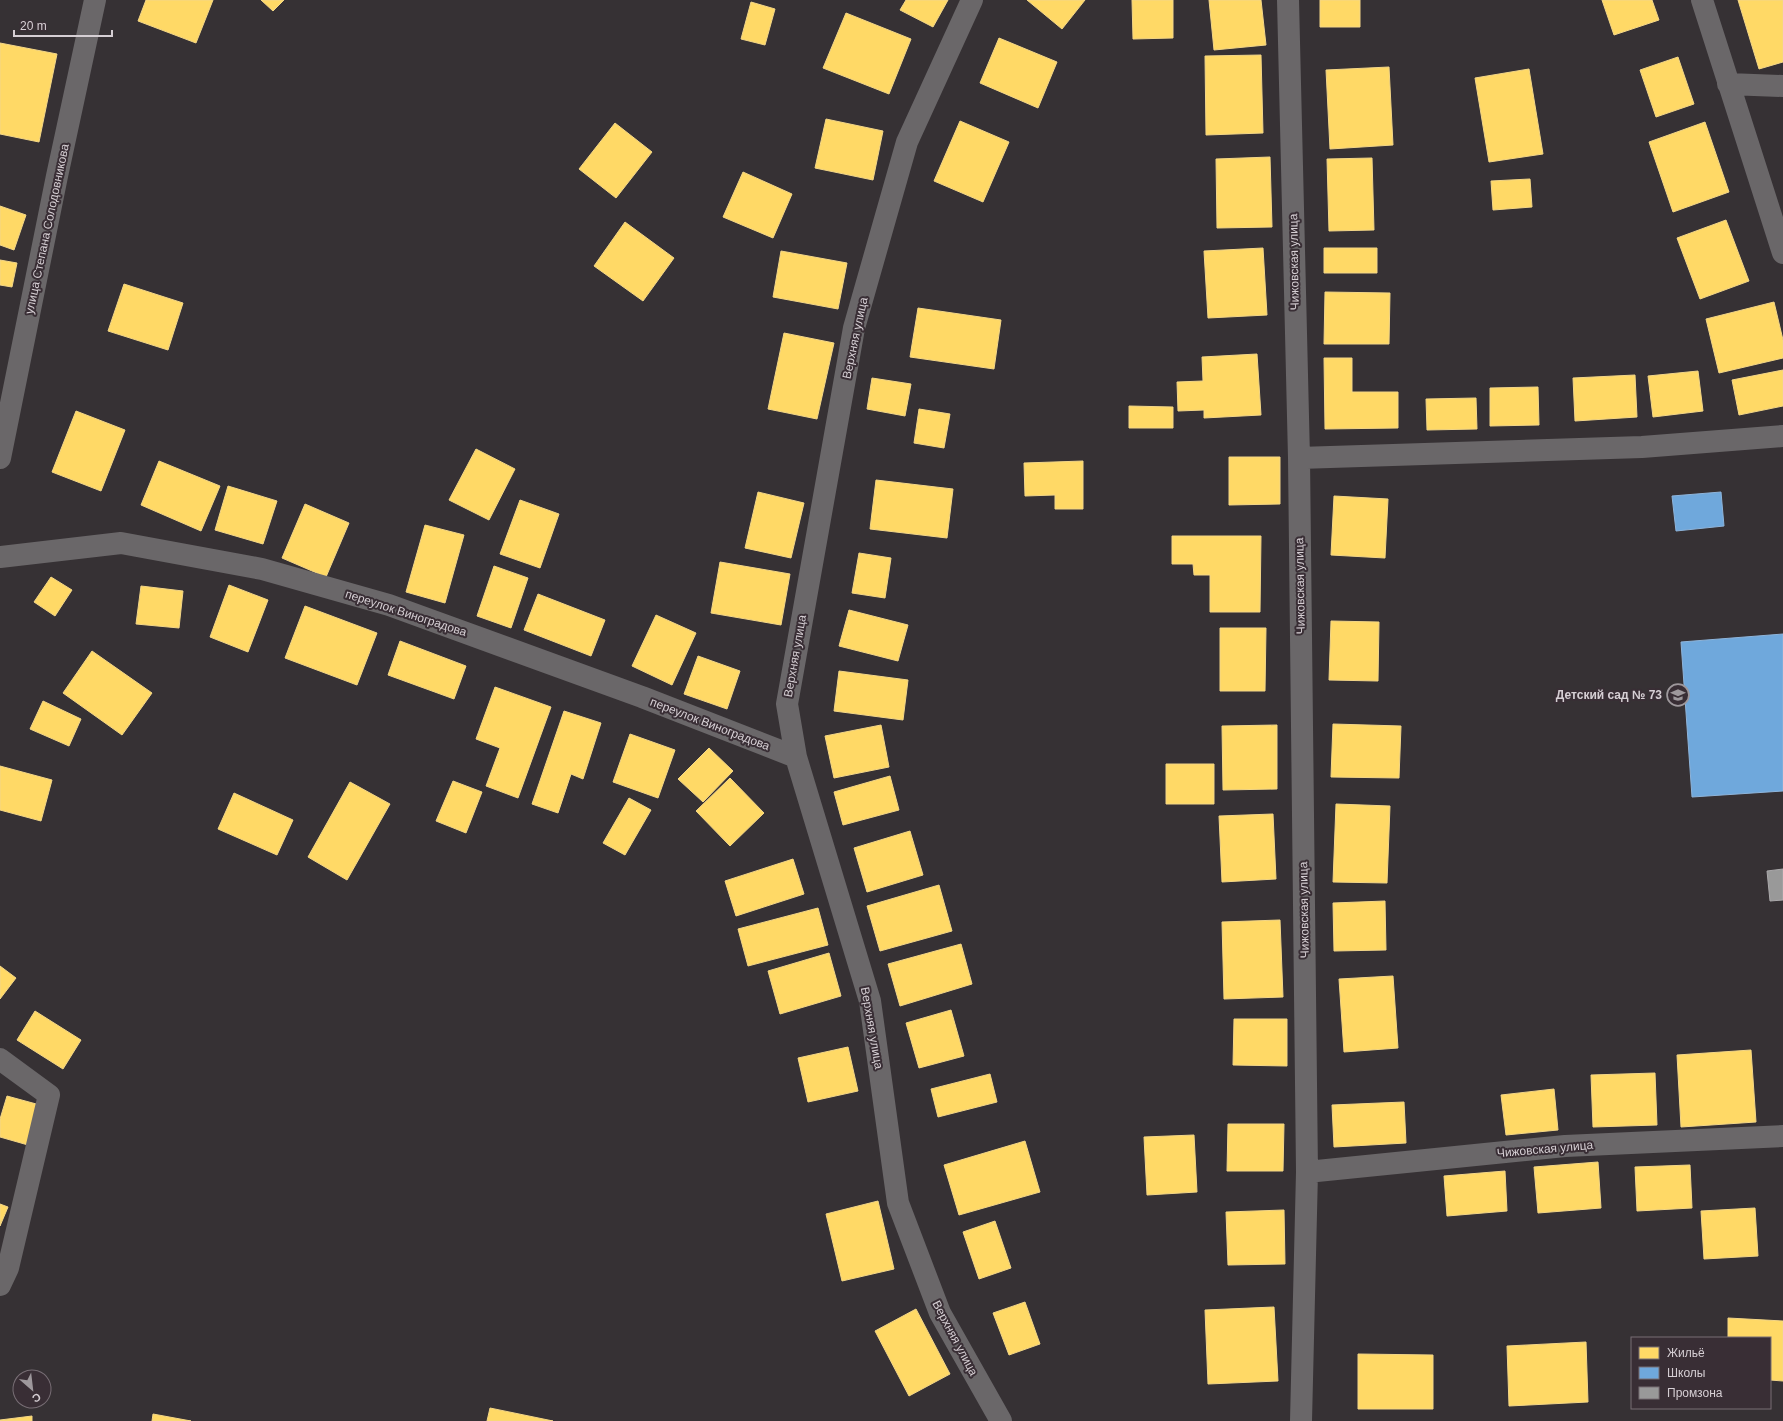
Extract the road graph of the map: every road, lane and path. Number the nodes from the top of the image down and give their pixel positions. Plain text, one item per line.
1 (95, 0) edge
2 (972, 0) edge
3 (1288, 0) edge
4 (1702, 0) edge
5 (1728, 84) junction
6 (1783, 86) edge
7 (1783, 252) edge
8 (1783, 436) edge
9 (0, 458) edge
10 (1298, 458) junction
11 (0, 557) edge
12 (796, 757) junction
13 (0, 1059) edge
14 (1783, 1136) edge
15 (1307, 1172) junction
16 (0, 1285) edge
17 (1001, 1421) edge
18 (1301, 1421) edge

1 - 9 street, улица Степана Солодовникова
2 - 12 street, Верхняя улица
3 - 10 street, Чижовская улица
4 - 5 street
5 - 6 street
5 - 7 street
8 - 10 street
10 - 15 street, Чижовская улица
11 - 12 street, переулок Виноградова
12 - 17 street, Верхняя улица
13 - 16 street
14 - 15 street, Чижовская улица
15 - 18 street, Чижовская улица

